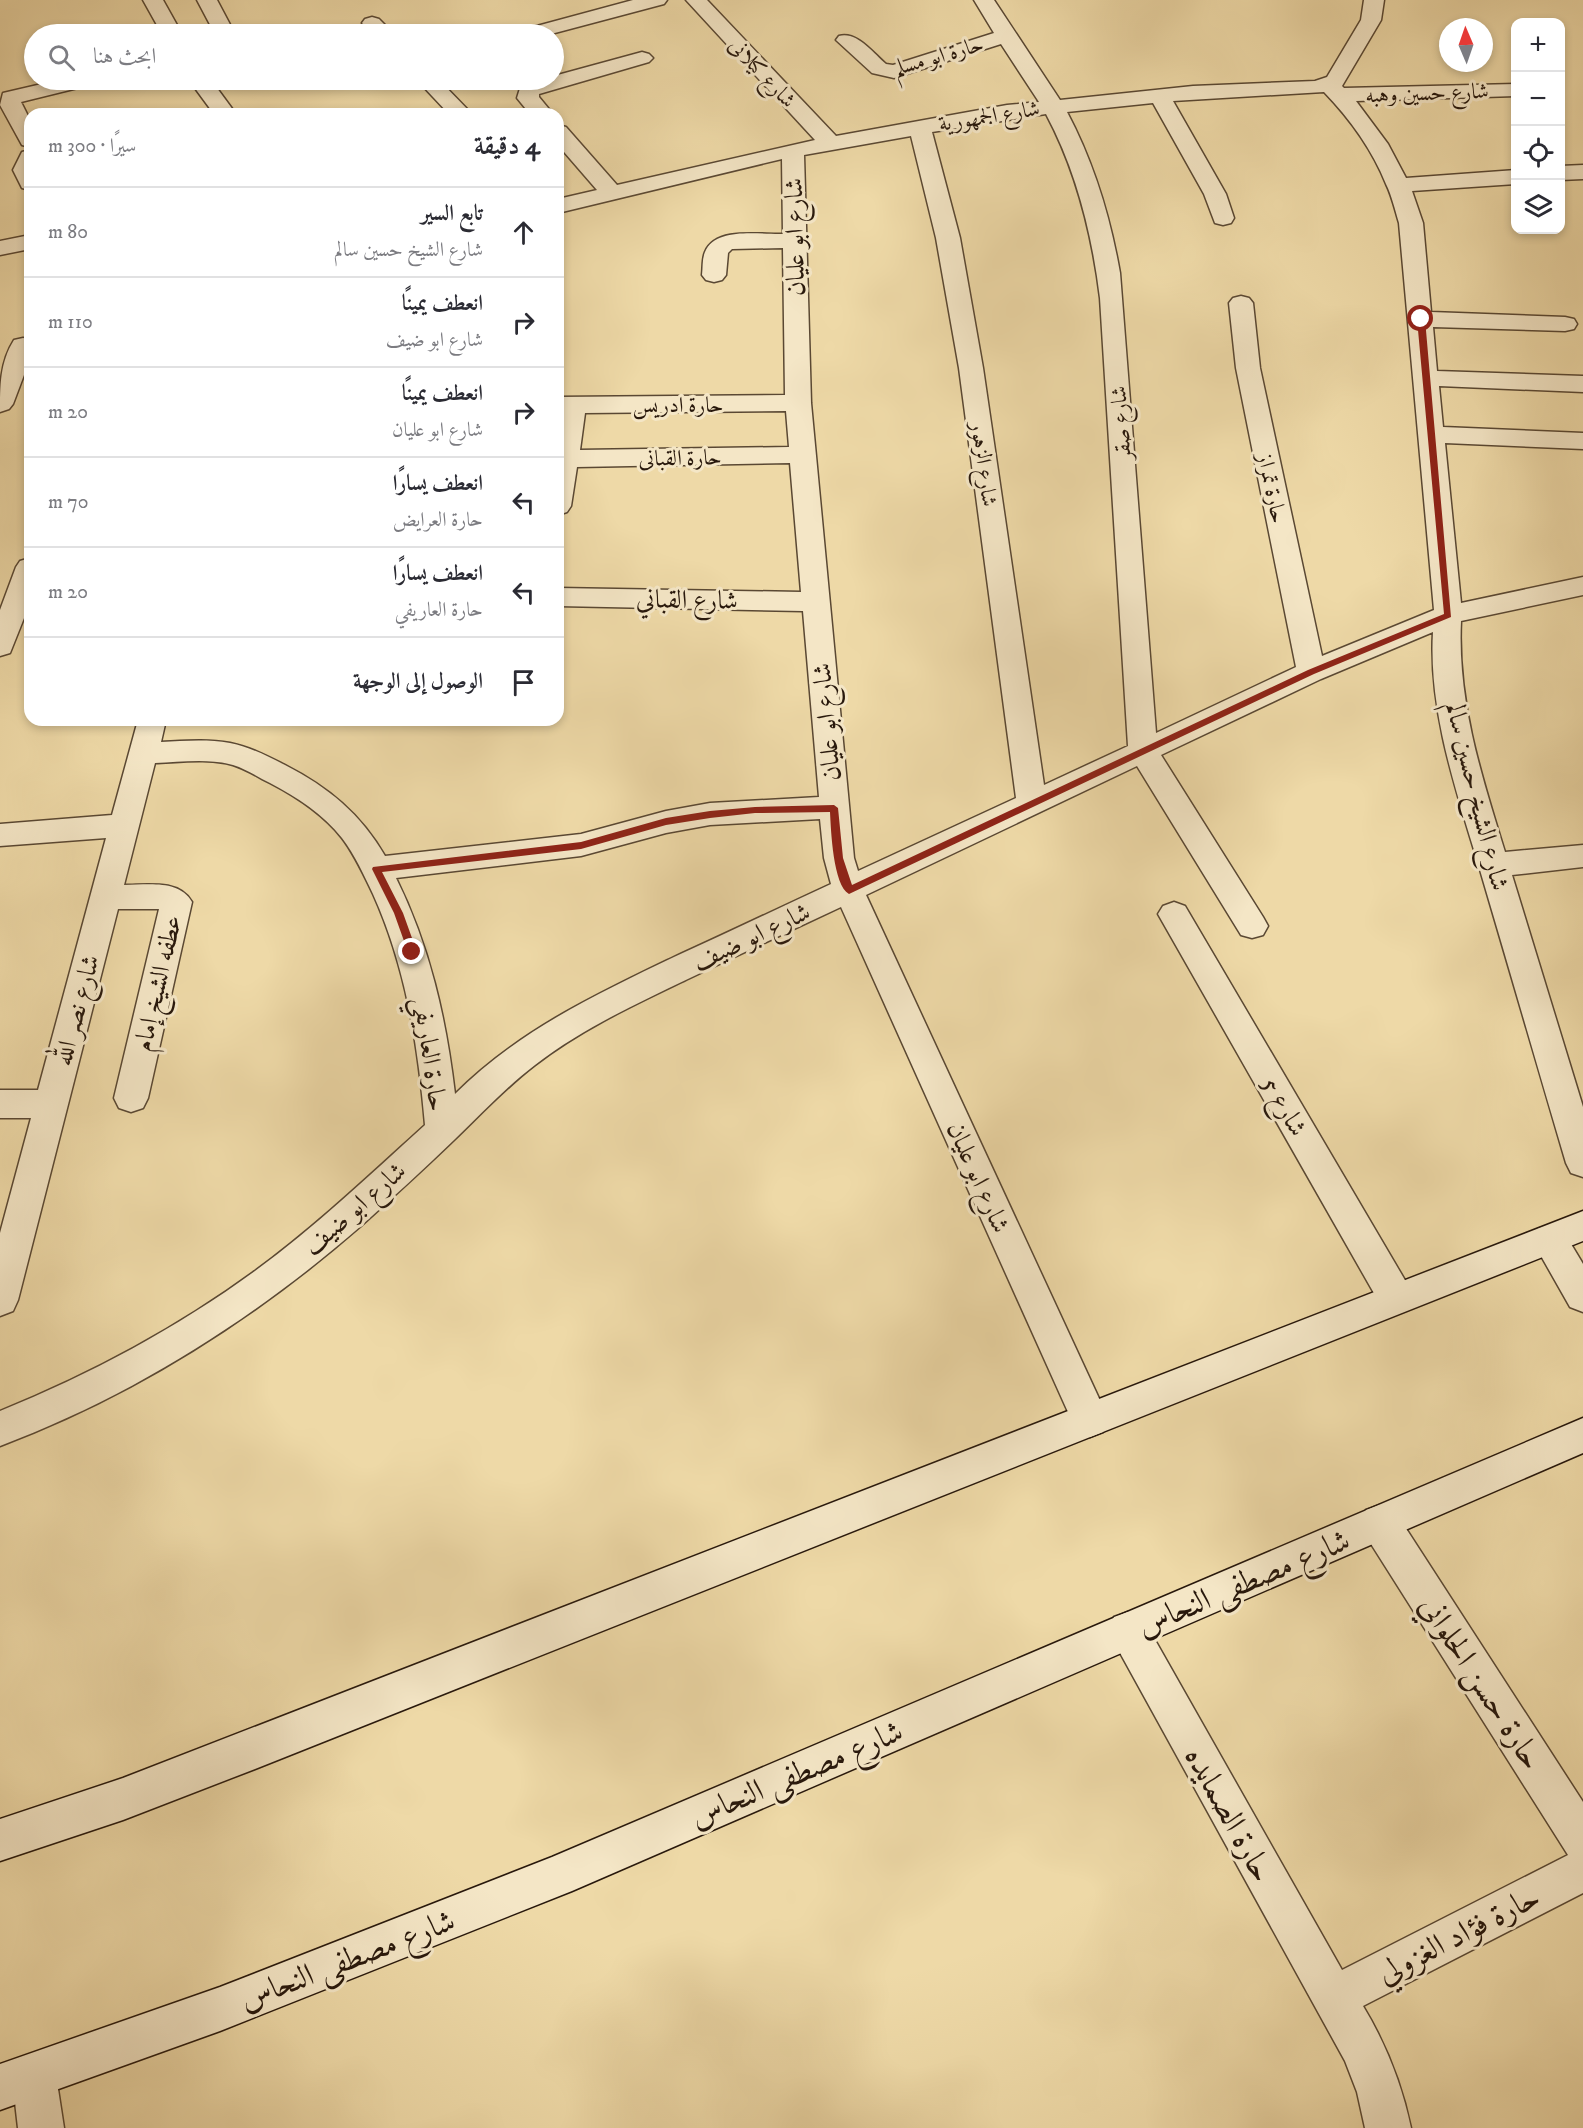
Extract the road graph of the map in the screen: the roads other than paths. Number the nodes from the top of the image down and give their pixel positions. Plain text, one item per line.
1 (153, 0) edge
2 (207, 0) edge
3 (657, 0) edge
4 (696, 0) edge
5 (984, 0) edge
6 (1374, 0) edge
7 (166, 24) edge
8 (220, 24) edge
9 (564, 25) edge
10 (1005, 36) junction
11 (846, 40) dead end
12 (642, 58) dead end
13 (564, 80) edge
14 (43, 90) edge
15 (207, 90) edge
16 (437, 90) edge
17 (529, 90) edge
18 (1334, 90) junction
19 (1511, 90) edge
20 (1159, 95) junction
21 (1052, 105) junction
22 (221, 108) edge
23 (454, 108) edge
24 (537, 108) edge
25 (920, 127) junction
26 (24, 129) edge
27 (564, 139) edge
28 (831, 144) junction
29 (793, 150) junction
30 (24, 168) edge
31 (0, 169) edge
32 (1583, 172) edge
33 (1565, 173) edge
34 (1511, 177) edge
35 (1398, 185) junction
36 (612, 193) junction
37 (564, 205) edge
38 (1223, 218) dead end
39 (794, 241) junction
40 (24, 243) edge
41 (0, 248) edge
42 (714, 275) dead end
43 (1241, 303) dead end
44 (1421, 319) junction
45 (1565, 324) dead end
46 (18, 346) edge
47 (1425, 378) junction
48 (1583, 384) edge
49 (798, 403) junction
50 (0, 404) edge
51 (566, 404) edge
52 (564, 431) edge
53 (1431, 434) junction
54 (1583, 441) edge
55 (802, 455) junction
56 (564, 458) edge
57 (24, 583) edge
58 (1583, 586) edge
59 (564, 597) edge
60 (816, 602) junction
61 (1448, 615) junction
62 (0, 646) edge
63 (1311, 672) junction
64 (151, 726) edge
65 (1143, 751) junction
66 (144, 753) junction
67 (1032, 805) junction
68 (834, 808) junction
69 (125, 825) junction
70 (0, 835) edge
71 (1583, 856) edge
72 (1494, 865) junction
73 (376, 869) junction
74 (849, 891) junction
75 (106, 897) junction
76 (1174, 914) dead end
77 (1252, 927) dead end
78 (131, 1098) dead end
79 (0, 1104) edge
80 (51, 1104) junction
81 (442, 1130) junction
82 (1583, 1163) edge
83 (1567, 1233) edge
84 (1583, 1296) edge
85 (1396, 1298) junction
86 (0, 1300) edge
87 (1090, 1420) junction
88 (0, 1429) edge
89 (1583, 1435) edge
90 (1380, 1523) junction
91 (1128, 1631) junction
92 (0, 1840) edge
93 (1583, 1840) edge
94 (1583, 1870) edge
95 (1333, 1998) junction
96 (17, 2082) edge
97 (41, 2128) edge
98 (1388, 2128) edge

1 - 7 street
2 - 8 street
3 - 9 street
4 - 28 street, شارع كيلانى
5 - 10 street, شارع صقر
6 - 18 street
10 - 11 street, حارة ابو مسلم
10 - 21 street, شارع صقر
12 - 13 street
14 - 26 street
15 - 22 street
16 - 23 street
17 - 24 street
18 - 19 street, شارع حسين وهبه
18 - 20 street, شارع الجمهورية
18 - 35 street, شارع الشيخ حسين سالم
20 - 21 street, شارع الجمهورية
20 - 38 street
21 - 25 street, شارع الجمهورية
21 - 65 street, شارع صقر
25 - 28 street, شارع الجمهورية
25 - 67 street, شارع الزهور
27 - 36 street
28 - 29 street, شارع الجمهورية
29 - 36 street, شارع الجمهورية
29 - 39 street, شارع ابو عليان
30 - 31 street
32 - 33 street
34 - 35 street
35 - 44 street, شارع الشيخ حسين سالم
36 - 37 street, شارع الجمهورية
39 - 42 street
39 - 49 street, شارع ابو عليان
40 - 41 street
43 - 63 street, حارة تمراز
44 - 45 street
44 - 47 street, شارع الشيخ حسين سالم
46 - 50 street
47 - 48 street
47 - 53 street, شارع الشيخ حسين سالم
49 - 51 street, حارة ادريس
49 - 55 street, شارع ابو عليان
51 - 52 street
53 - 54 street
53 - 61 street, شارع الشيخ حسين سالم
55 - 56 street, حارة القبانى
55 - 60 street, شارع ابو عليان
57 - 62 street
58 - 61 street, شارع ابو ضيف
59 - 60 street, شارع القباني
60 - 68 street, شارع ابو عليان
61 - 63 street, شارع ابو ضيف
61 - 72 street, شارع الشيخ حسين سالم
63 - 65 street, شارع ابو ضيف
64 - 66 street, شارع نصر الله
65 - 67 street, شارع ابو ضيف
65 - 77 street
66 - 69 street, شارع نصر الله
66 - 73 street, حارة العاريفي
67 - 74 street, شارع ابو ضيف
68 - 73 street
68 - 74 street, شارع ابو عليان
69 - 70 street
69 - 75 street, شارع نصر الله
71 - 72 street
72 - 82 street, شارع الشيخ حسين سالم
73 - 81 street, حارة العاريفي
74 - 81 street, شارع ابو ضيف
74 - 87 street, شارع ابو عليان
75 - 78 street, عطفه الشيخ إمام
75 - 80 street, شارع نصر الله
76 - 85 street, شارع 5
79 - 80 street
80 - 86 street, شارع نصر الله
81 - 88 street, شارع ابو ضيف
83 - 84 street
83 - 85 street
85 - 87 street
87 - 92 street
89 - 90 street, شارع مصطفى النحاس
90 - 91 street, شارع مصطفى النحاس
90 - 93 street, حارة حسن الحلواني
91 - 95 street, حارة الصمايده
91 - 96 street, شارع مصطفى النحاس
94 - 95 street, حارة فؤاد الغزولي
95 - 98 street, حارة الصمايده
96 - 97 street

